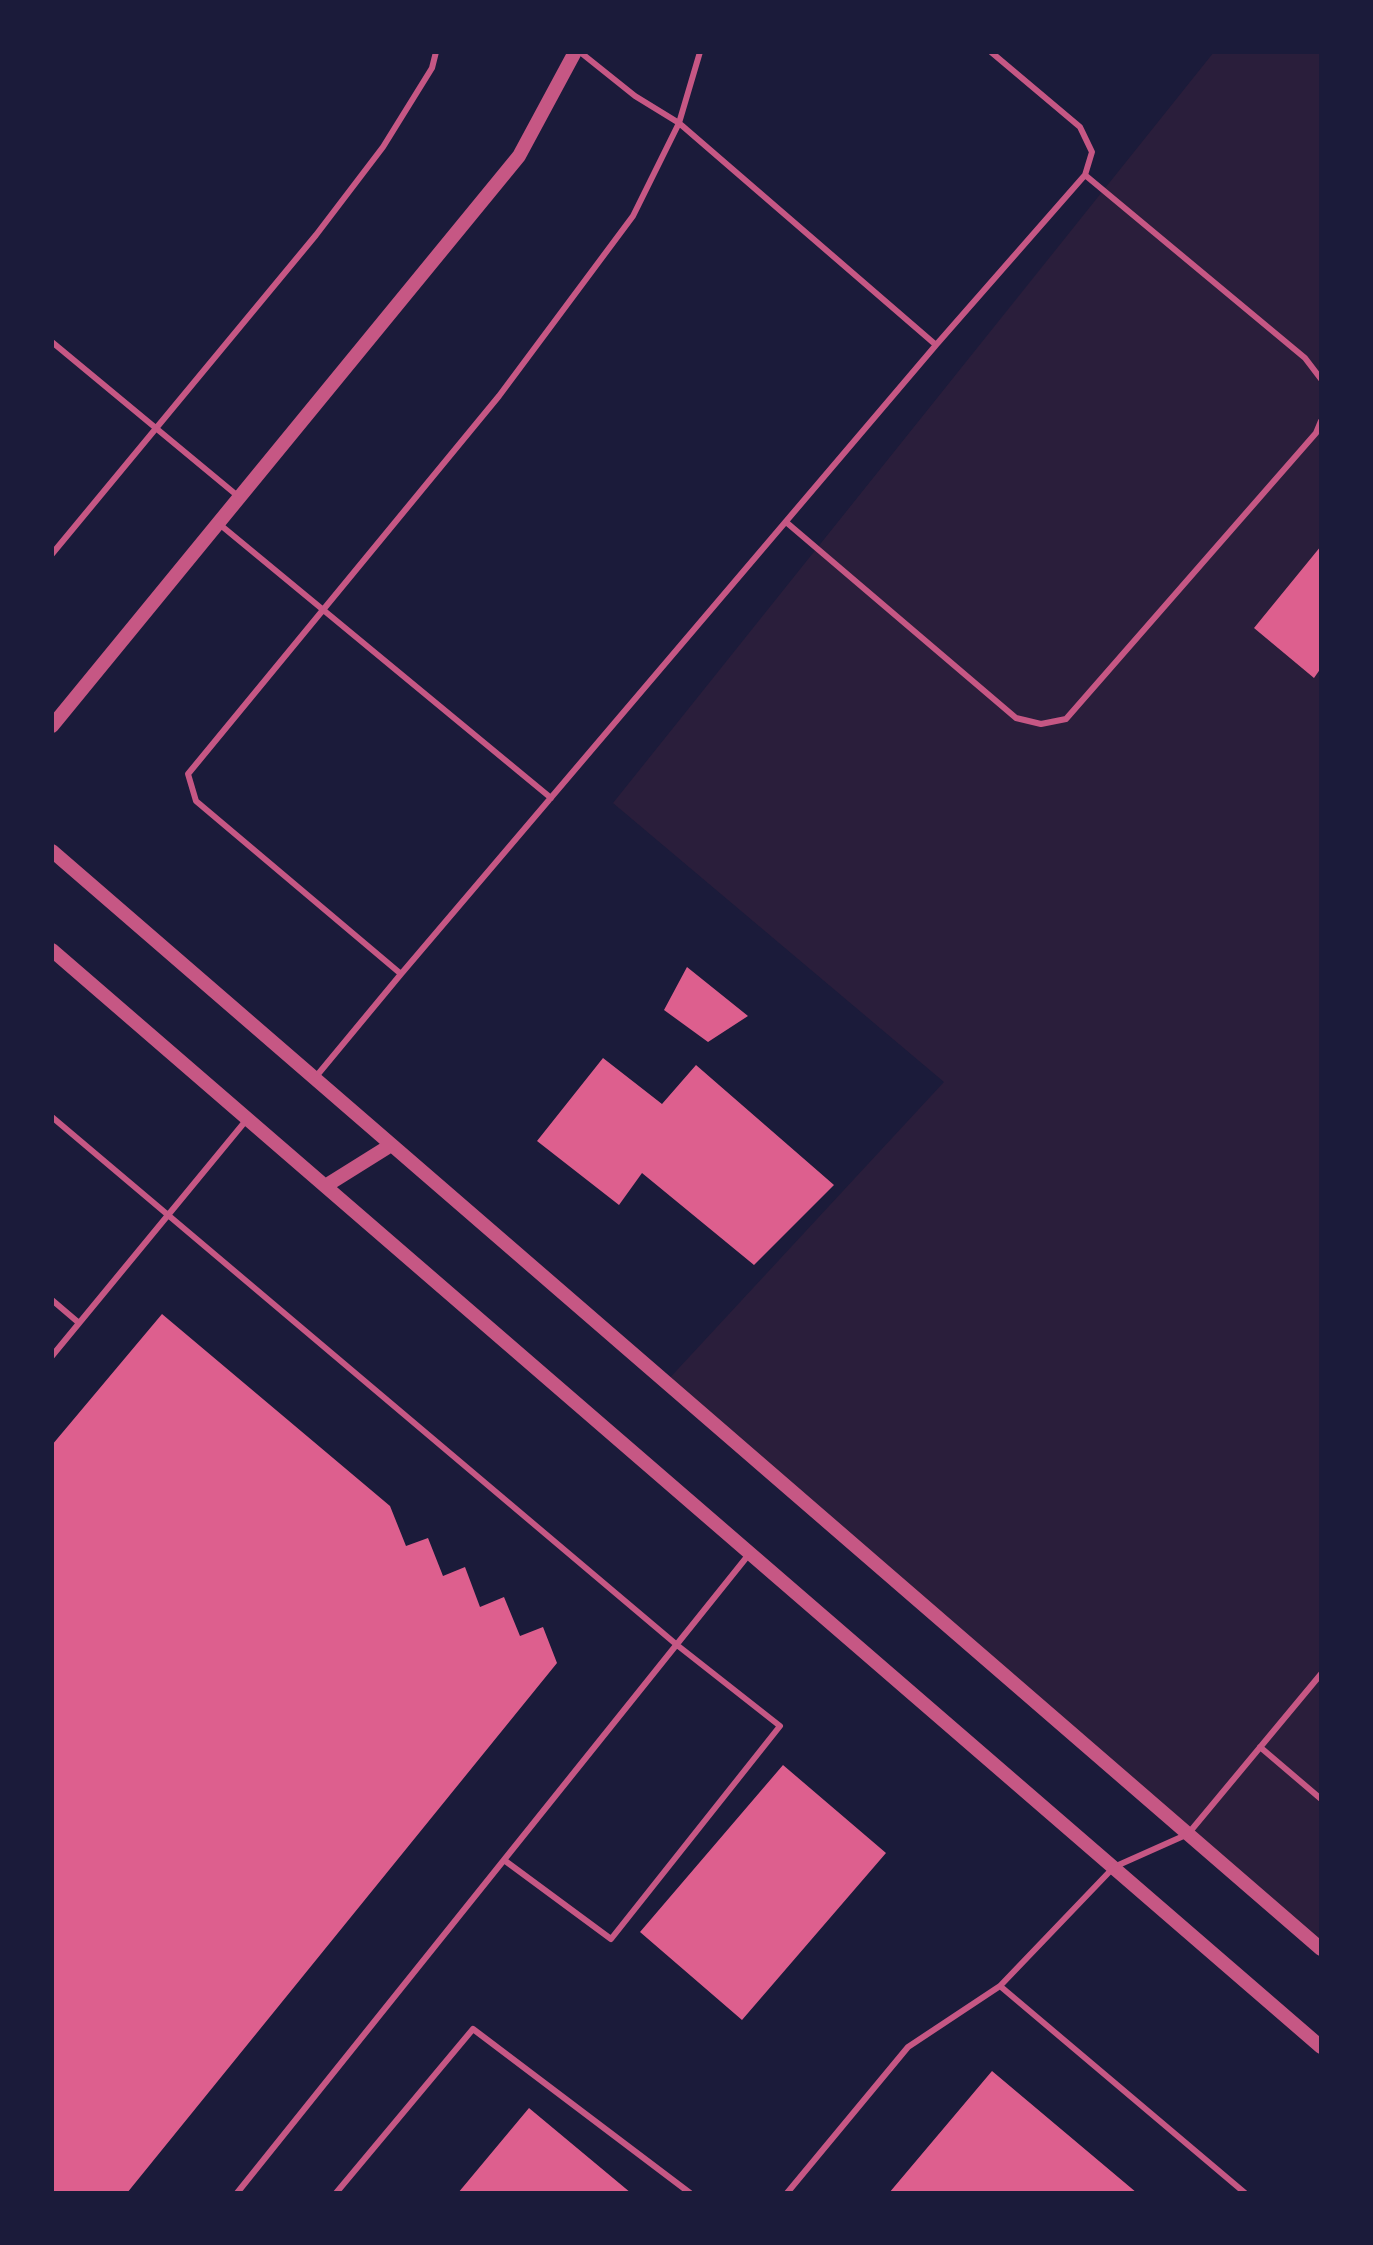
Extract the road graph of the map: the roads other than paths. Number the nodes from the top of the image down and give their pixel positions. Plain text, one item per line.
1 (436, 52) edge
2 (578, 52) edge
3 (700, 52) edge
4 (991, 52) edge
5 (679, 123) junction
6 (1085, 175) junction
7 (52, 342) edge
8 (936, 345) junction
9 (1321, 379) edge
10 (1321, 421) edge
11 (157, 430) junction
12 (239, 497) junction
13 (786, 522) junction
14 (217, 523) junction
15 (52, 554) edge
16 (323, 608) junction
17 (52, 726) edge
18 (551, 798) junction
19 (52, 851) edge
20 (52, 950) edge
21 (401, 974) junction
22 (314, 1079) junction
23 (52, 1117) edge
24 (249, 1118) junction
25 (391, 1145) junction
26 (327, 1185) junction
27 (169, 1213) junction
28 (52, 1300) edge
29 (79, 1323) junction
30 (52, 1356) edge
31 (751, 1552) junction
32 (677, 1645) junction
33 (1321, 1674) edge
34 (1260, 1747) junction
35 (1321, 1799) edge
36 (1188, 1834) junction
37 (504, 1860) junction
38 (1114, 1867) junction
39 (1321, 1949) edge
40 (1000, 1986) junction
41 (1321, 2047) edge
42 (237, 2193) edge
43 (336, 2193) edge
44 (690, 2193) edge
45 (787, 2193) edge
46 (1245, 2193) edge

1 - 11 lane
2 - 5 lane
2 - 12 street
3 - 5 lane
4 - 6 lane
5 - 8 lane
5 - 16 lane
6 - 8 lane
6 - 9 lane
7 - 11 lane
8 - 13 lane
10 - 13 lane
11 - 12 lane
11 - 15 lane
12 - 14 street
13 - 18 lane
14 - 16 lane
14 - 17 street
16 - 18 lane
16 - 21 lane
18 - 21 lane
19 - 22 street
20 - 24 street
21 - 22 lane
22 - 25 street
23 - 27 lane
24 - 26 street
24 - 27 lane
25 - 26 street
25 - 36 street
26 - 31 street
27 - 29 lane
27 - 32 lane
28 - 29 lane
29 - 30 lane
31 - 32 lane
31 - 38 street
32 - 37 lane
32 - 37 lane
33 - 34 lane
34 - 35 lane
34 - 36 lane
36 - 38 lane
36 - 39 street
37 - 42 lane
38 - 40 lane
38 - 41 street
40 - 45 lane
40 - 46 lane
43 - 44 lane

